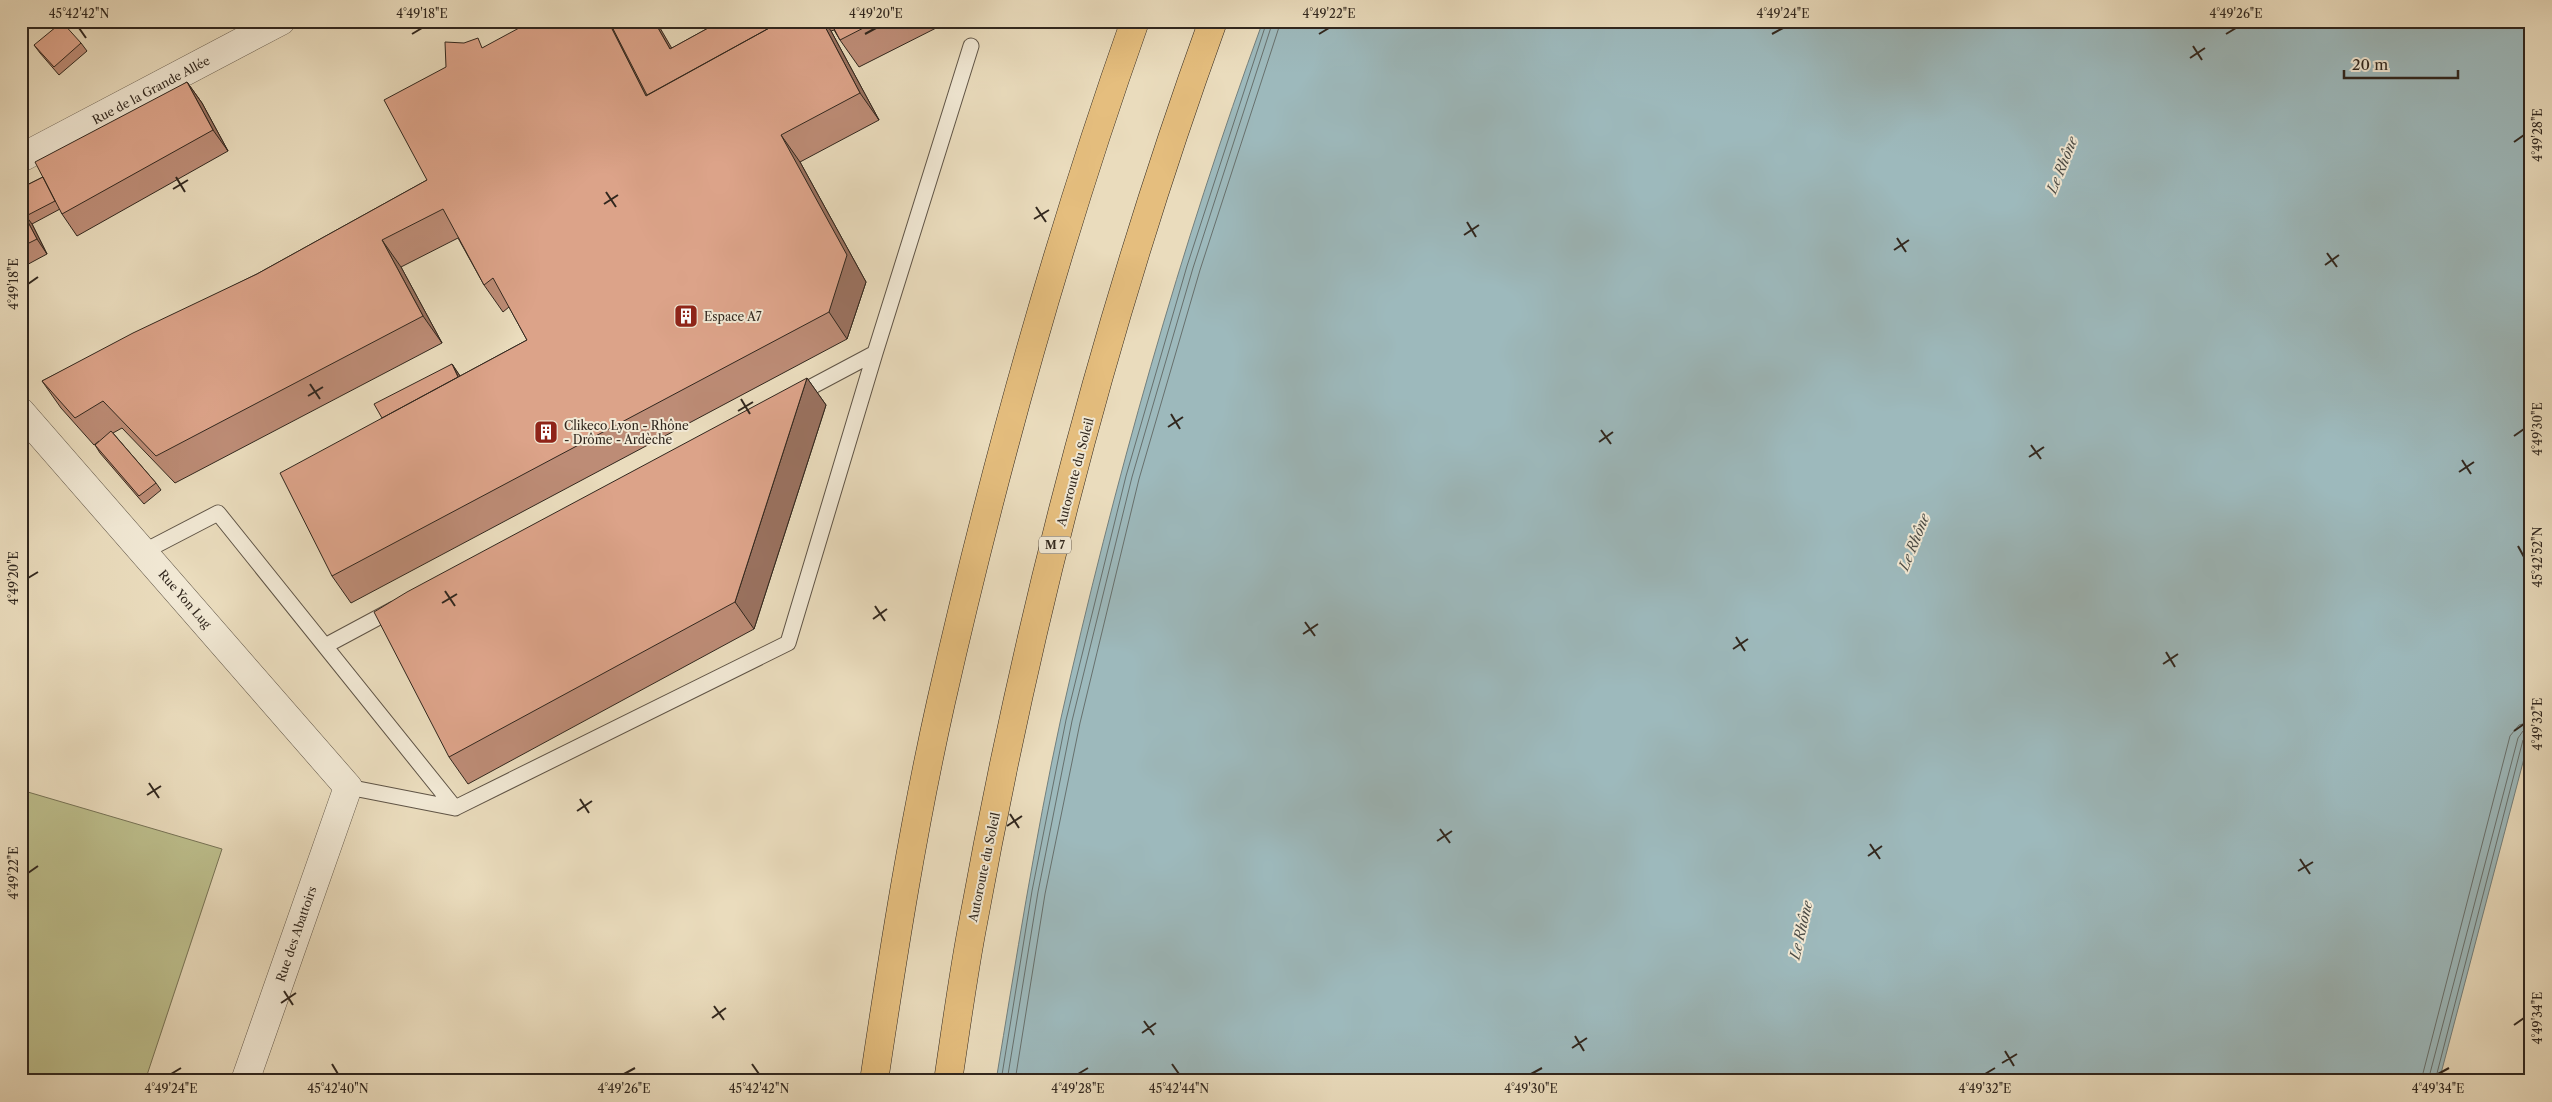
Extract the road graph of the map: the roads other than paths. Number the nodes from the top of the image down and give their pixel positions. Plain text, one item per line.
1 (281, 21) edge
2 (1135, 21) edge
3 (1213, 21) edge
4 (971, 46) dead end
5 (21, 158) edge
6 (875, 353) junction
7 (780, 404) edge
8 (21, 412) edge
9 (143, 552) junction
10 (404, 604) edge
11 (325, 646) junction
12 (348, 787) junction
13 (455, 808) junction
14 (245, 1081) edge
15 (874, 1081) edge
16 (948, 1081) edge

1 - 5 street, Rue de la Grande Allée
2 - 15 highway
3 - 16 highway, Autoroute du Soleil / M 7
4 - 6 lane
6 - 7 lane
6 - 13 lane
8 - 9 street, Rue Yon Lug
9 - 11 lane
9 - 12 street, Rue Yon Lug
10 - 11 lane
11 - 13 lane
12 - 13 lane
12 - 14 street, Rue des Abattoirs

